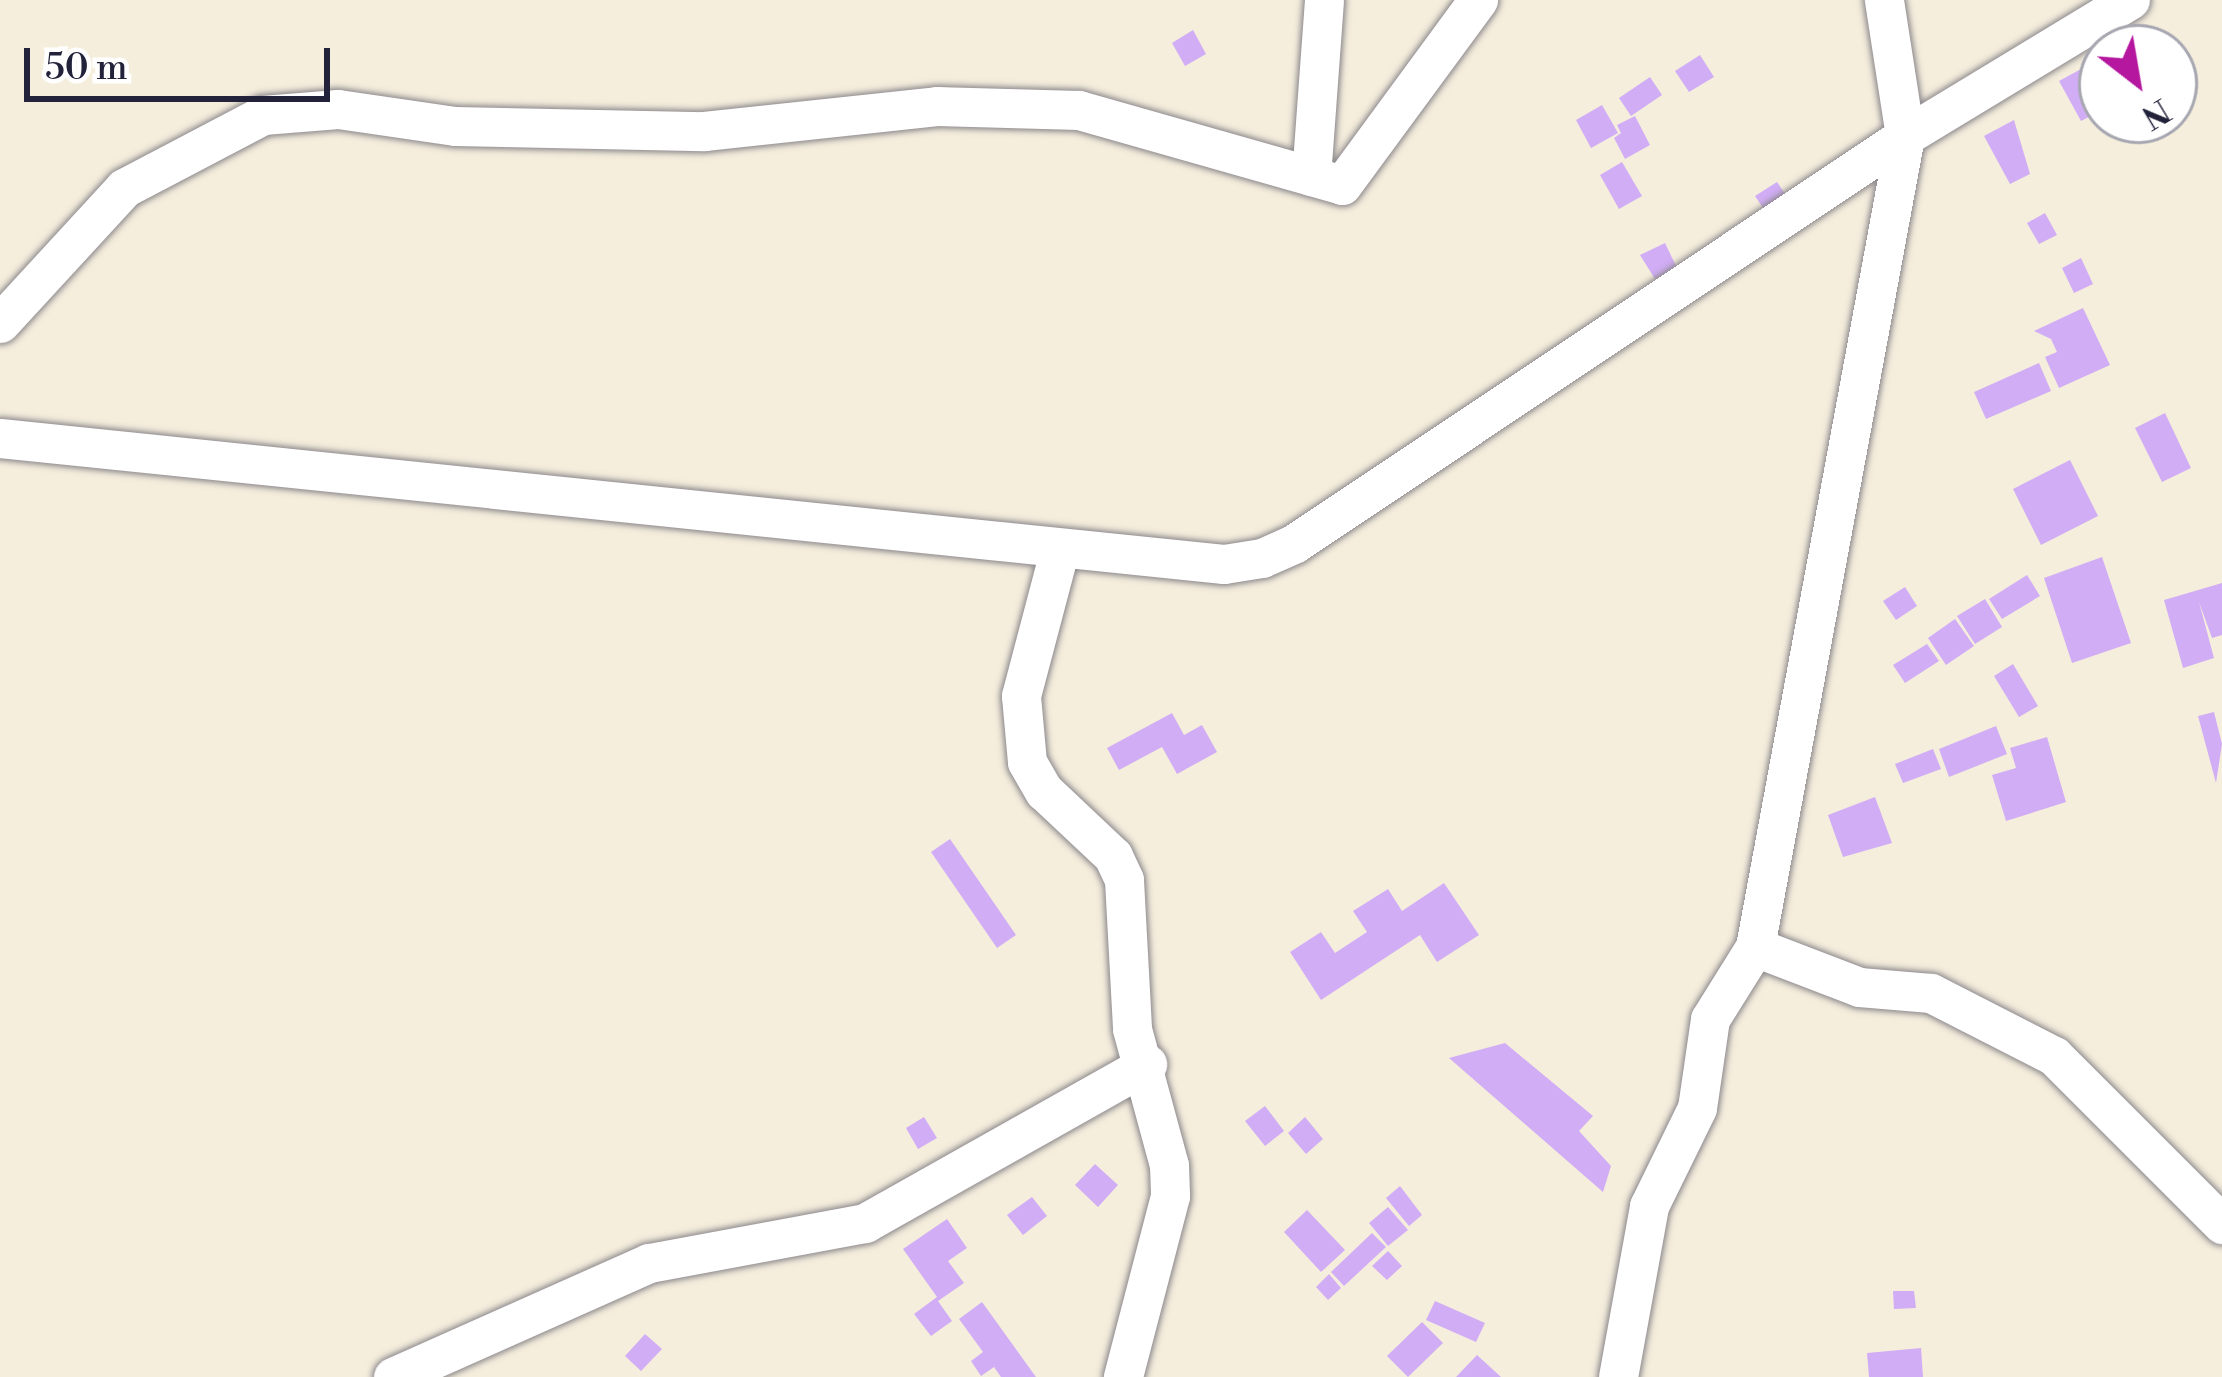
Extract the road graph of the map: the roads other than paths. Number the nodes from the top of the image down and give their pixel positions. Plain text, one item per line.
1 (1324, 0) edge
2 (1478, 0) edge
3 (1884, 0) edge
4 (2130, 0) edge
5 (1904, 136) junction
6 (1311, 176) junction
7 (0, 323) edge
8 (0, 438) edge
9 (1060, 548) junction
10 (1755, 946) junction
11 (1147, 1064) junction
12 (2222, 1224) edge
13 (393, 1377) edge
14 (1124, 1377) edge
15 (1618, 1377) edge

1 - 6 street
2 - 6 street
3 - 5 street
4 - 5 street
5 - 9 street
5 - 10 street
6 - 7 street
8 - 9 street
9 - 11 street
10 - 12 street
10 - 15 street
11 - 13 street
11 - 14 street

